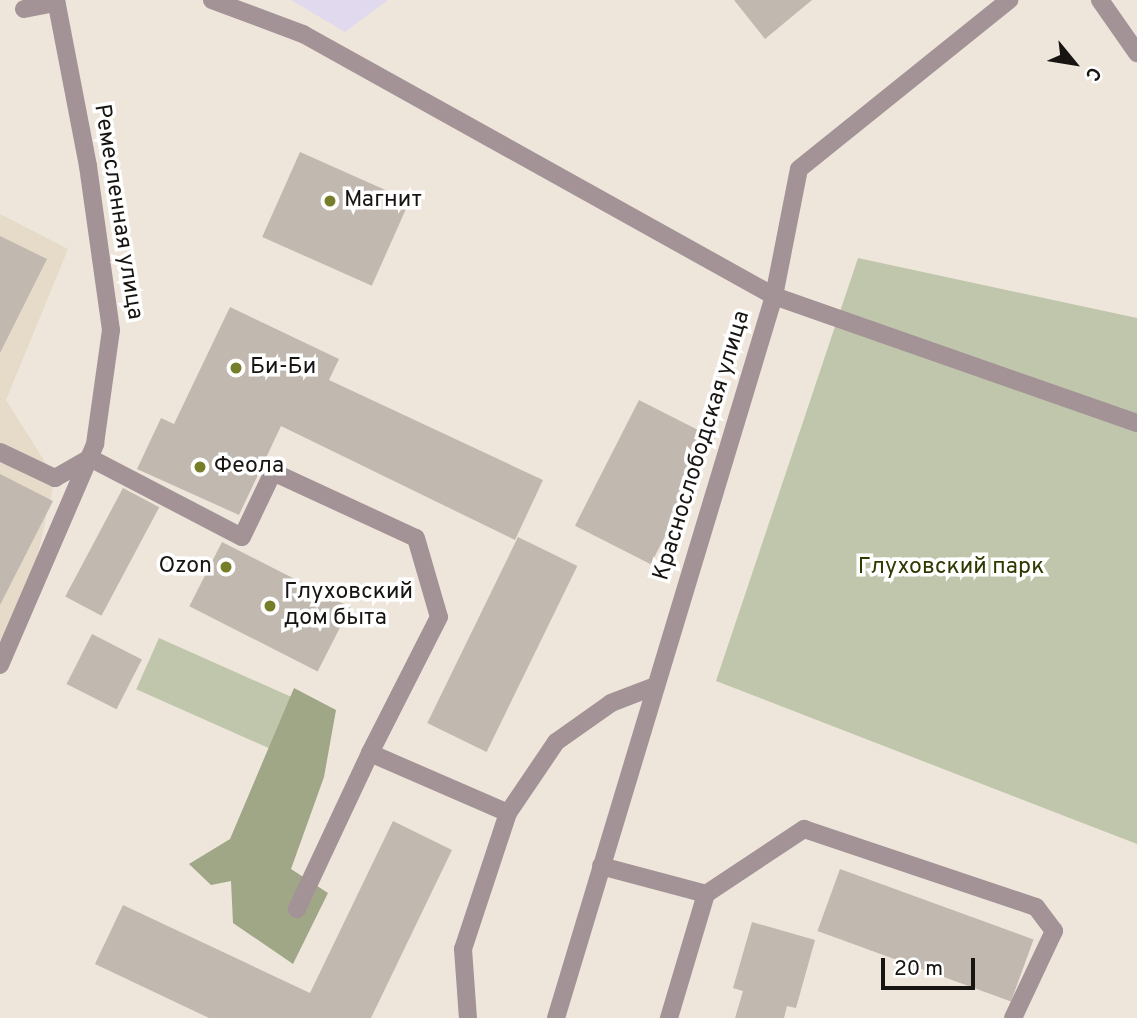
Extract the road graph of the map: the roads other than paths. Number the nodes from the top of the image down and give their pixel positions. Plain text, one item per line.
1 (1009, 0) edge
2 (1100, 0) edge
3 (56, 1) edge
4 (217, 1) edge
5 (24, 9) dead end
6 (1137, 53) edge
7 (774, 296) junction
8 (1137, 423) edge
9 (0, 452) edge
10 (90, 457) junction
11 (0, 665) edge
12 (655, 686) junction
13 (370, 753) junction
14 (508, 813) junction
15 (601, 866) junction
16 (705, 894) junction
17 (297, 909) dead end
18 (468, 1018) edge
19 (556, 1018) edge
20 (669, 1018) edge
21 (1013, 1018) edge

1 - 7 street
2 - 6 street
3 - 5 street
3 - 10 street, Ремесленная улица
4 - 7 street, Краснослободская улица
7 - 8 street
7 - 12 street, Краснослободская улица
9 - 10 street
10 - 11 street, Ремесленная улица
10 - 13 street
12 - 14 street
12 - 15 street, Краснослободская улица
13 - 14 street
13 - 17 street
14 - 18 street
15 - 16 street
15 - 19 street, Краснослободская улица
16 - 20 street
16 - 21 street

